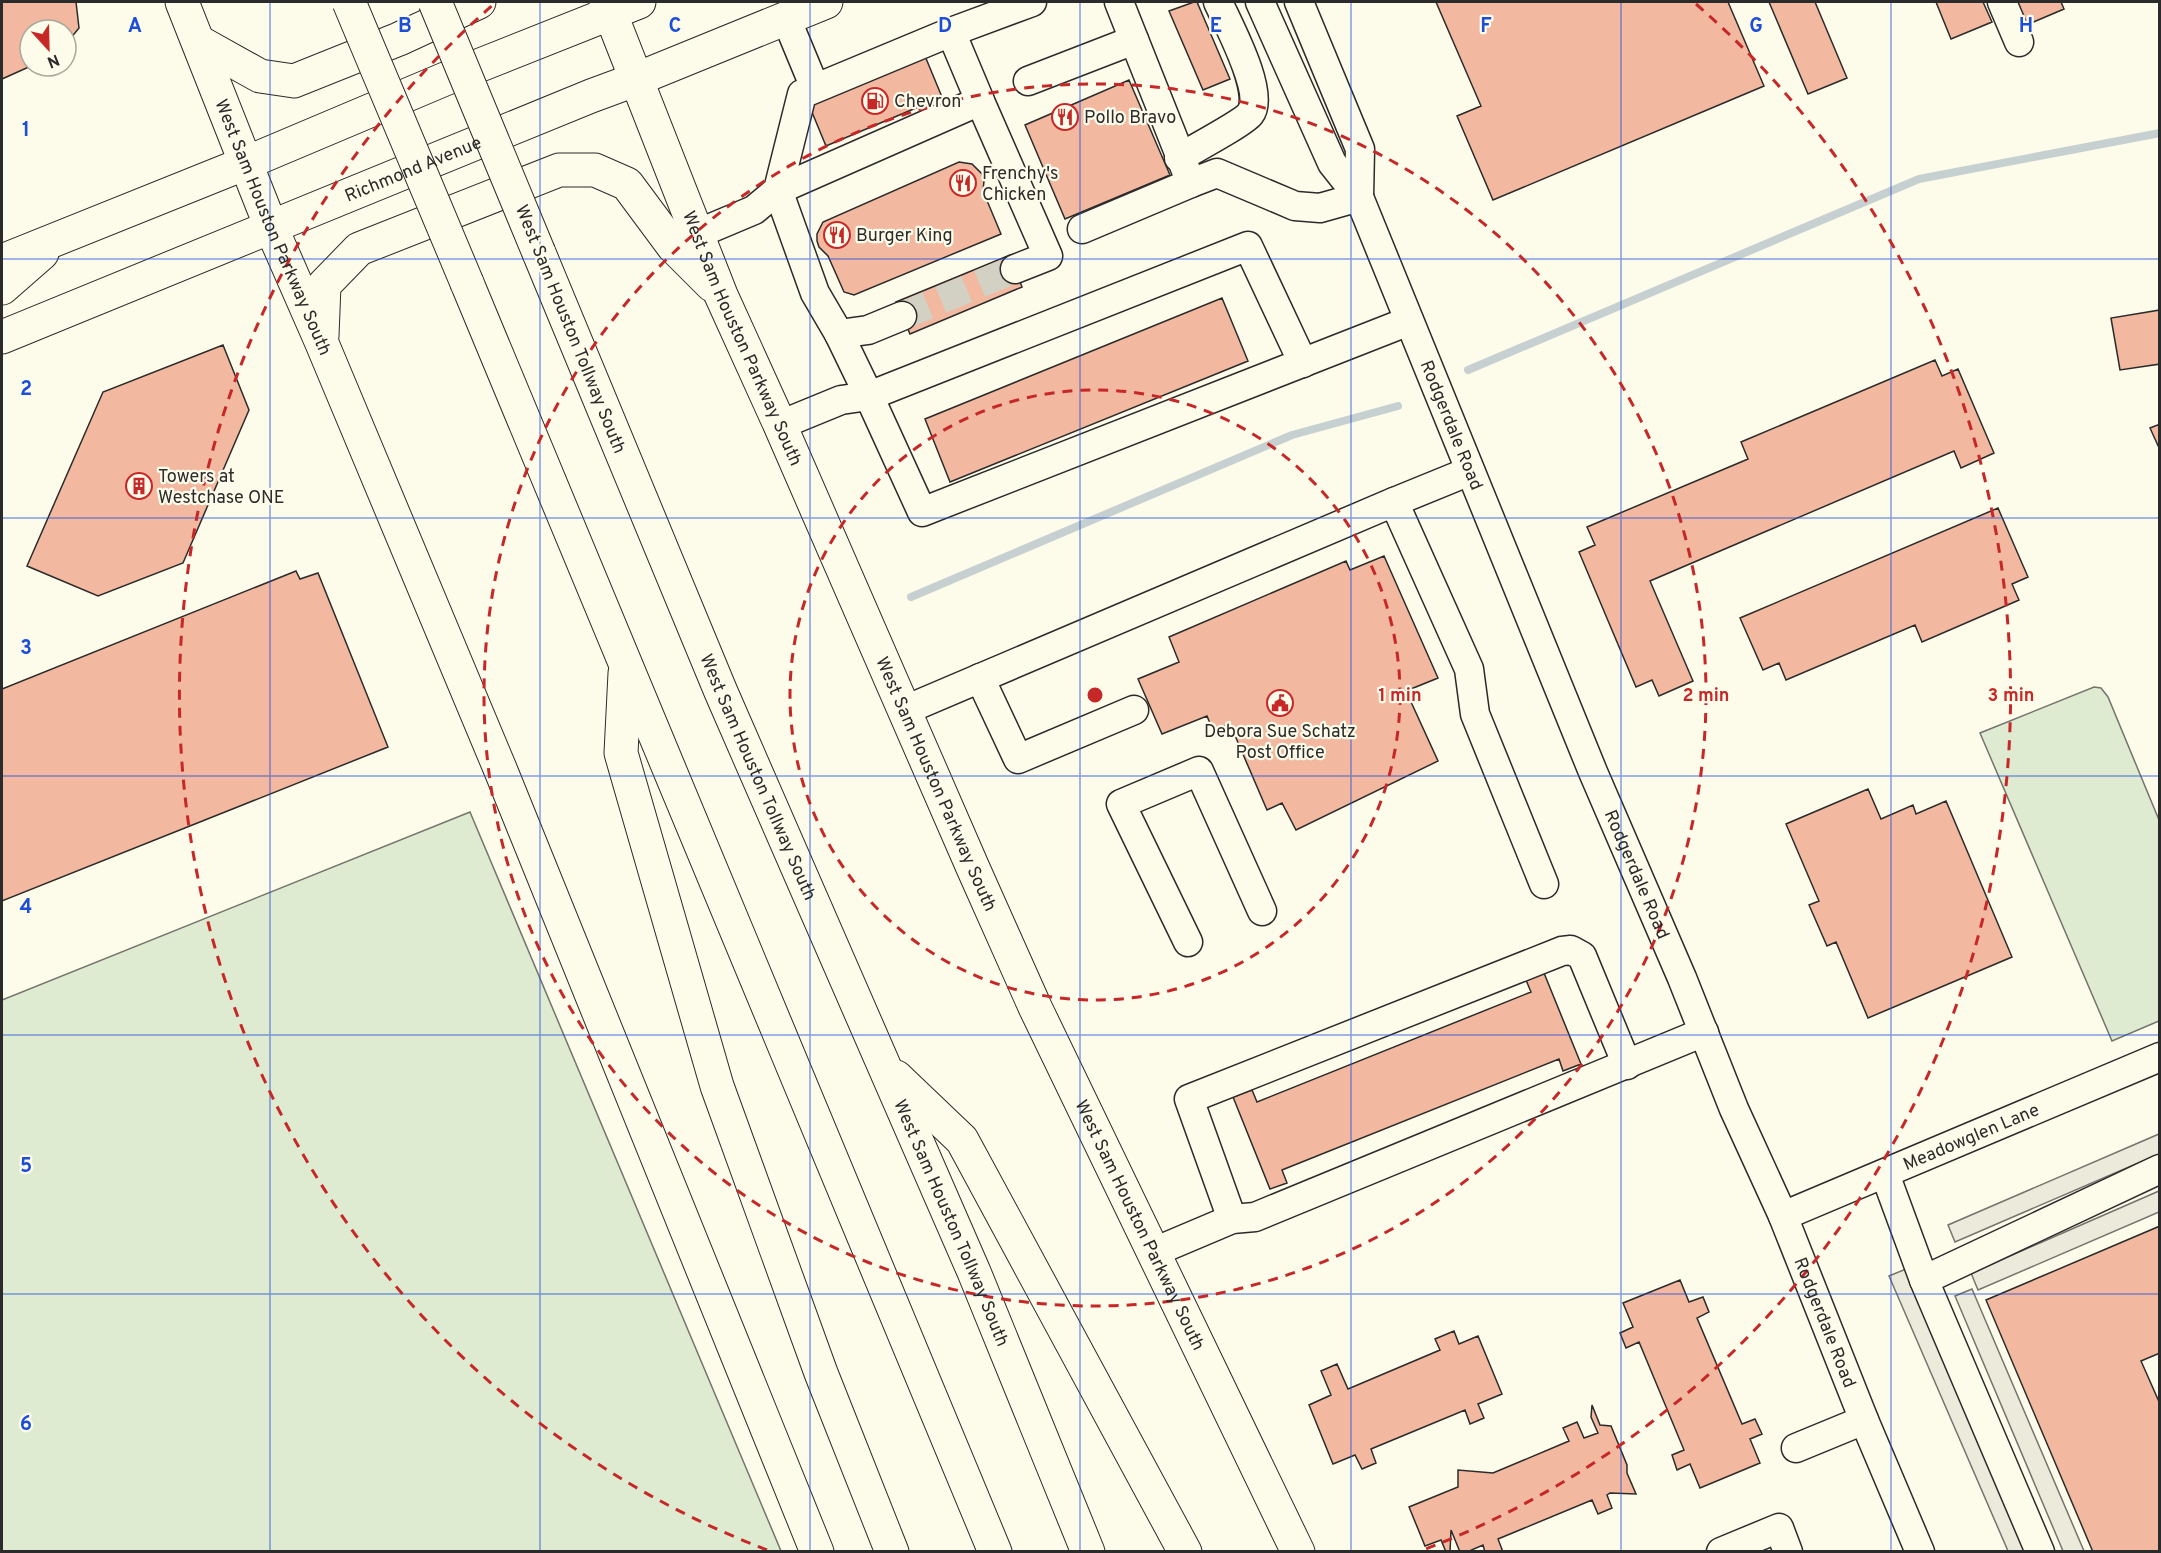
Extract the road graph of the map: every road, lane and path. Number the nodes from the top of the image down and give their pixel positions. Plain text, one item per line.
1 (182, 2) edge
2 (349, 2) edge
3 (435, 2) edge
4 (443, 2) edge
5 (479, 2) edge
6 (826, 2) edge
7 (1032, 2) edge
8 (1119, 2) edge
9 (1218, 2) edge
10 (1260, 2) edge
11 (1299, 2) edge
12 (2002, 2) edge
13 (619, 5) edge
14 (786, 18) junction
15 (963, 19) edge
16 (1134, 40) junction
17 (199, 42) junction
18 (2019, 42) dead end
19 (462, 68) junction
20 (637, 79) junction
21 (1028, 81) dead end
22 (815, 88) junction
23 (980, 101) junction
24 (1179, 158) junction
25 (246, 163) junction
26 (1191, 183) junction
27 (778, 190) junction
28 (1359, 196) junction
29 (271, 227) junction
30 (1082, 229) dead end
31 (697, 234) junction
32 (62, 237) junction
33 (2, 261) edge
34 (1015, 269) tunnel mouth
35 (2, 288) edge
36 (721, 295) junction
37 (902, 316) tunnel mouth
38 (1411, 327) junction
39 (839, 334) junction
40 (2, 337) edge
41 (321, 341) junction
42 (1303, 363) junction
43 (869, 396) junction
44 (780, 425) junction
45 (1470, 471) junction
46 (1394, 502) junction
47 (626, 665) junction
48 (980, 678) junction
49 (1134, 710) dead end
50 (903, 711) junction
51 (1544, 884) dead end
52 (1262, 911) dead end
53 (1188, 942) dead end
54 (1704, 1032) junction
55 (2160, 1057) edge
56 (884, 1065) junction
57 (1627, 1065) junction
58 (2160, 1169) edge
59 (1884, 1174) junction
60 (1784, 1216) junction
61 (1232, 1219) junction
62 (1154, 1252) junction
63 (1924, 1280) junction
64 (1864, 1420) junction
65 (1796, 1448) dead end
66 (817, 1551) edge
67 (892, 1551) edge
68 (995, 1551) edge
69 (1088, 1551) edge
70 (1185, 1551) edge
71 (1298, 1551) edge
72 (1721, 1551) edge
73 (1788, 1551) edge
74 (1920, 1551) edge
75 (2040, 1551) edge

1 - 17 main road, West Sam Houston Parkway South
2 - 47 main road, bridge
3 - 19 main road, West Sam Houston Tollway South, bridge
4 - 19 main road, bridge
5 - 17 main road
6 - 14 main road, Richmond Avenue
7 - 15 street
8 - 16 street
9 - 24 street
10 - 28 street, Rodgerdale Road
11 - 28 street, Rodgerdale Road
12 - 18 street
13 - 20 main road, West Sam Houston Parkway South
13 - 25 main road
14 - 20 main road, Richmond Avenue
14 - 22 street
15 - 22 street
15 - 23 street
16 - 21 street
16 - 24 street
17 - 25 main road, West Sam Houston Parkway South
19 - 56 main road, West Sam Houston Tollway South, bridge
20 - 29 main road, Richmond Avenue
20 - 31 main road, West Sam Houston Parkway South
22 - 27 street
23 - 27 street
23 - 34 street
24 - 26 street
25 - 29 main road, West Sam Houston Parkway South
25 - 32 main road
26 - 28 street
26 - 30 street
27 - 31 street
27 - 39 street
28 - 38 street, Rodgerdale Road
29 - 40 main road, Richmond Avenue
29 - 41 main road, West Sam Houston Parkway South
31 - 36 main road, West Sam Houston Parkway South
32 - 33 main road
32 - 35 main road
36 - 41 main road
36 - 44 main road, West Sam Houston Parkway South
37 - 39 street
38 - 42 street
38 - 45 street, Rodgerdale Road
39 - 43 street
41 - 66 main road, West Sam Houston Parkway South
42 - 43 street
42 - 43 street
43 - 44 street
44 - 50 main road, West Sam Houston Parkway South
45 - 46 street
45 - 54 street, Rodgerdale Road
46 - 48 street
46 - 51 street
47 - 67 main road
47 - 68 main road
48 - 49 street
48 - 50 street
50 - 62 main road, West Sam Houston Parkway South
52 - 53 street
54 - 57 street
54 - 60 street, Rodgerdale Road
55 - 59 street, Meadowglen Lane
56 - 69 main road, West Sam Houston Tollway South
56 - 70 main road
57 - 61 street
57 - 61 street
58 - 63 street
59 - 60 street, Meadowglen Lane
59 - 63 street
60 - 64 street, Rodgerdale Road
61 - 62 street
62 - 71 main road, West Sam Houston Parkway South
63 - 75 street
64 - 65 street
64 - 74 street, Rodgerdale Road
72 - 73 street

